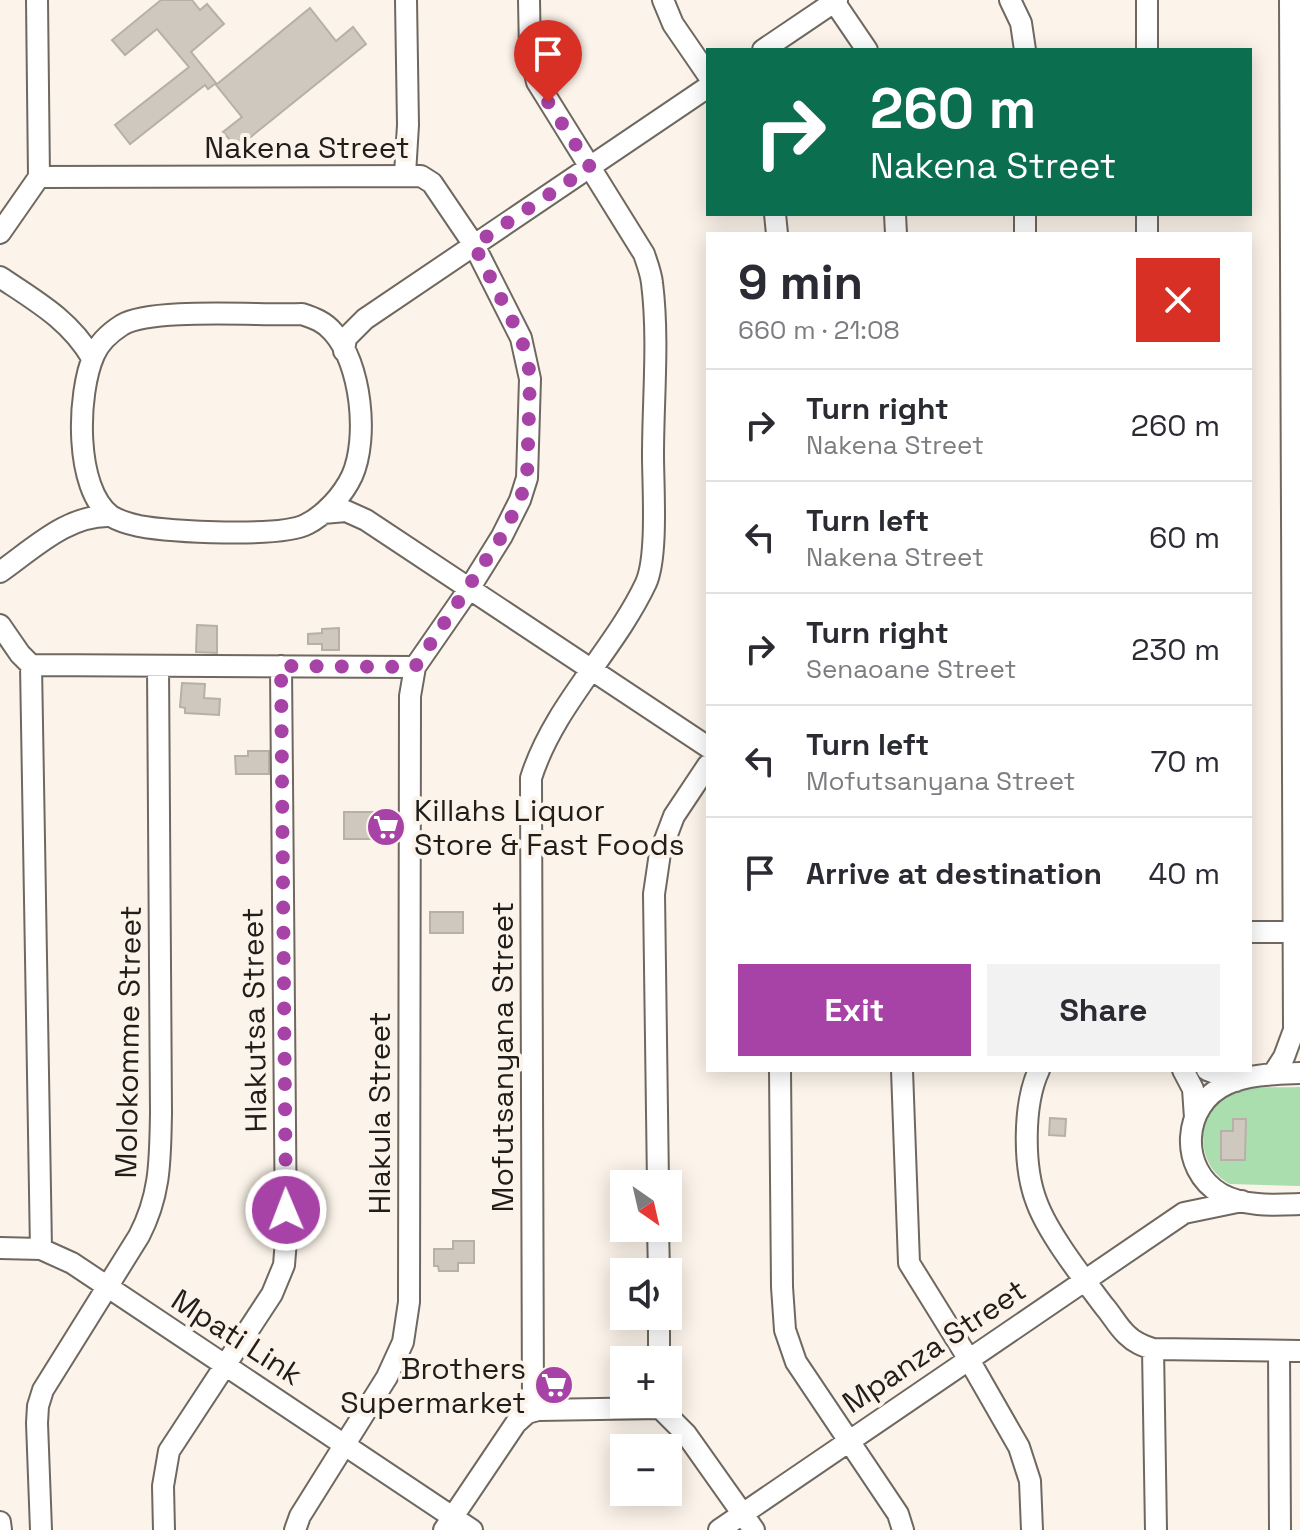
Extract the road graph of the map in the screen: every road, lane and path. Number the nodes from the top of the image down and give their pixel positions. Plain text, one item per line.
1 (37, 0) edge
2 (406, 0) edge
3 (529, 0) edge
4 (663, 0) edge
5 (1010, 0) edge
6 (1147, 0) edge
7 (1290, 0) edge
8 (835, 1) edge
9 (766, 48) edge
10 (866, 48) edge
11 (1025, 48) edge
12 (1147, 48) edge
13 (706, 72) edge
14 (706, 88) edge
15 (590, 167) junction
16 (405, 174) junction
17 (39, 177) junction
18 (0, 233) edge
19 (474, 245) junction
20 (0, 277) edge
21 (60, 317) junction
22 (365, 319) junction
23 (325, 325) junction
24 (111, 334) junction
25 (344, 351) junction
26 (92, 358) junction
27 (352, 477) junction
28 (91, 490) junction
29 (323, 513) junction
30 (111, 516) junction
31 (366, 520) junction
32 (70, 523) junction
33 (0, 572) edge
34 (469, 589) junction
35 (0, 625) edge
36 (31, 665) junction
37 (158, 666) junction
38 (281, 666) junction
39 (415, 667) junction
40 (591, 669) junction
41 (706, 746) edge
42 (706, 768) edge
43 (1252, 932) edge
44 (1297, 932) edge
45 (1297, 1036) edge
46 (780, 1072) edge
47 (902, 1072) edge
48 (1038, 1072) edge
49 (1184, 1072) edge
50 (1212, 1072) edge
51 (1300, 1073) edge
52 (1273, 1074) junction
53 (1236, 1081) junction
54 (1195, 1118) junction
55 (1194, 1163) junction
56 (658, 1170) edge
57 (1242, 1201) junction
58 (1300, 1204) edge
59 (1184, 1213) junction
60 (0, 1248) edge
61 (41, 1249) junction
62 (1085, 1280) junction
63 (105, 1287) junction
64 (1153, 1349) junction
65 (1290, 1351) edge
66 (968, 1358) junction
67 (224, 1365) junction
68 (610, 1408) edge
69 (533, 1410) junction
70 (671, 1418) edge
71 (850, 1440) junction
72 (345, 1444) junction
73 (0, 1522) edge
74 (749, 1522) edge
75 (448, 1524) edge
76 (1, 1530) edge
77 (41, 1530) edge
78 (164, 1530) edge
79 (295, 1530) edge
80 (472, 1530) edge
81 (719, 1530) edge
82 (903, 1530) edge
83 (1032, 1530) edge
84 (1156, 1530) edge
85 (1280, 1530) edge

1 - 17 street
2 - 16 street
3 - 15 street, Mofutsanyana Street
4 - 13 street
5 - 11 street
6 - 12 street
7 - 44 street
8 - 9 street
8 - 10 street
14 - 15 street
15 - 19 street
15 - 40 street, Mofutsanyana Street
16 - 17 street, Nakena Street
16 - 19 street, Nakena Street
17 - 18 street
19 - 22 street
19 - 34 street, Nakena Street
20 - 21 street
21 - 24 street
21 - 26 street
22 - 23 street
22 - 25 street
23 - 24 street
23 - 25 street
24 - 26 street
25 - 27 street
26 - 28 street
27 - 29 street
27 - 31 street
28 - 30 street
28 - 32 street
29 - 30 street
29 - 31 street
30 - 32 street
31 - 34 street
32 - 33 street
34 - 39 street, Nakena Street
34 - 40 street
35 - 36 street
36 - 37 street
36 - 61 street
37 - 38 street
37 - 63 street, Molokomme Street
38 - 39 street
38 - 67 street, Hlakutsa Street
39 - 72 street, Hlakula Street
40 - 41 street
40 - 69 street, Mofutsanyana Street
42 - 56 street
43 - 44 street
44 - 45 street
45 - 52 street
46 - 71 street
47 - 66 street
48 - 62 street
49 - 54 street
50 - 53 street
51 - 52 street
52 - 53 street
53 - 54 street
54 - 55 street
55 - 57 street
55 - 59 street
57 - 58 street
57 - 59 street, Mpanza Street
59 - 62 street, Mpanza Street
60 - 61 street, Mpati Link
61 - 63 street, Mpati Link
62 - 64 street
62 - 66 street, Mpanza Street
63 - 67 street, Mpati Link
63 - 77 street, Molokomme Street
64 - 65 street
64 - 84 street
65 - 85 street
66 - 71 street, Mpanza Street
66 - 83 street
67 - 72 street, Mpati Link
67 - 78 street, Hlakutsa Street
68 - 69 street
69 - 75 street
70 - 74 street
71 - 74 street, Mpanza Street
71 - 82 street
72 - 75 street, Mpati Link
72 - 79 street, Hlakula Street
73 - 76 street
74 - 81 street, Mpanza Street
75 - 80 street, Mpati Link

